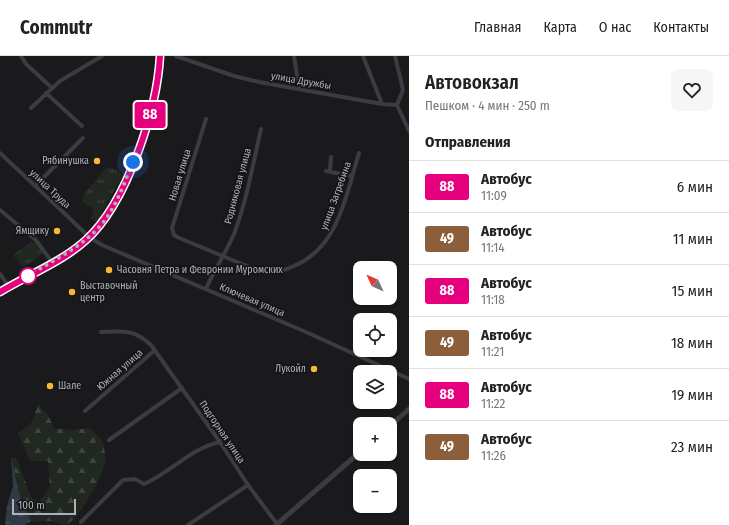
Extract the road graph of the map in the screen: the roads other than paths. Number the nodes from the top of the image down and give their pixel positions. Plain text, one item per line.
1 (21, 56) edge
2 (102, 56) edge
3 (160, 56) edge
4 (176, 56) edge
5 (294, 56) edge
6 (363, 56) edge
7 (395, 56) edge
8 (51, 87) junction
9 (299, 88) junction
10 (46, 93) junction
11 (382, 104) junction
12 (397, 105) junction
13 (31, 108) dead end
14 (206, 120) dead end
15 (82, 126) dead end
16 (261, 129) dead end
17 (409, 131) edge
18 (83, 138) dead end
19 (0, 153) edge
20 (359, 153) dead end
21 (331, 157) dead end
22 (352, 176) junction
23 (35, 186) junction
24 (0, 210) edge
25 (174, 235) joint
26 (89, 236) junction
27 (223, 255) junction
28 (52, 262) junction
29 (0, 274) edge
30 (9, 286) junction
31 (206, 289) junction
32 (0, 292) edge
33 (101, 332) dead end
34 (155, 350) junction
35 (409, 379) edge
36 (182, 388) junction
37 (409, 409) edge
38 (85, 411) dead end
39 (397, 420) edge
40 (109, 440) dead end
41 (220, 442) junction
42 (353, 458) edge
43 (248, 485) junction
44 (81, 522) dead end
45 (188, 525) edge
46 (276, 525) edge

1 - 8 street
2 - 8 street
3 - 26 main road
4 - 9 street, улица Дружбы
5 - 9 street
6 - 11 street
7 - 12 street
8 - 10 street
9 - 11 street, улица Дружбы
10 - 13 street
10 - 15 street
11 - 12 street, улица Дружбы
12 - 17 street
14 - 25 street, Новая улица
16 - 27 street, Родниковая улица
18 - 23 street
19 - 23 street, улица Труда
20 - 22 street, улица Загребина
21 - 22 street
22 - 27 street, улица Загребина
23 - 26 street, улица Труда
24 - 28 street
25 - 27 street, улица Загребина
26 - 28 main road
26 - 31 street, Ключевая улица
27 - 31 street, Родниковая улица
28 - 30 main road
29 - 30 street
30 - 32 main road
31 - 35 street, Ключевая улица
33 - 34 street, Южная улица
34 - 36 street, Подгорная улица
34 - 38 street, Южная улица
36 - 40 street
36 - 41 street, Подгорная улица
37 - 39 street
41 - 43 street, Подгорная улица
41 - 44 street
42 - 46 street
43 - 45 street
43 - 46 street, Подгорная улица

